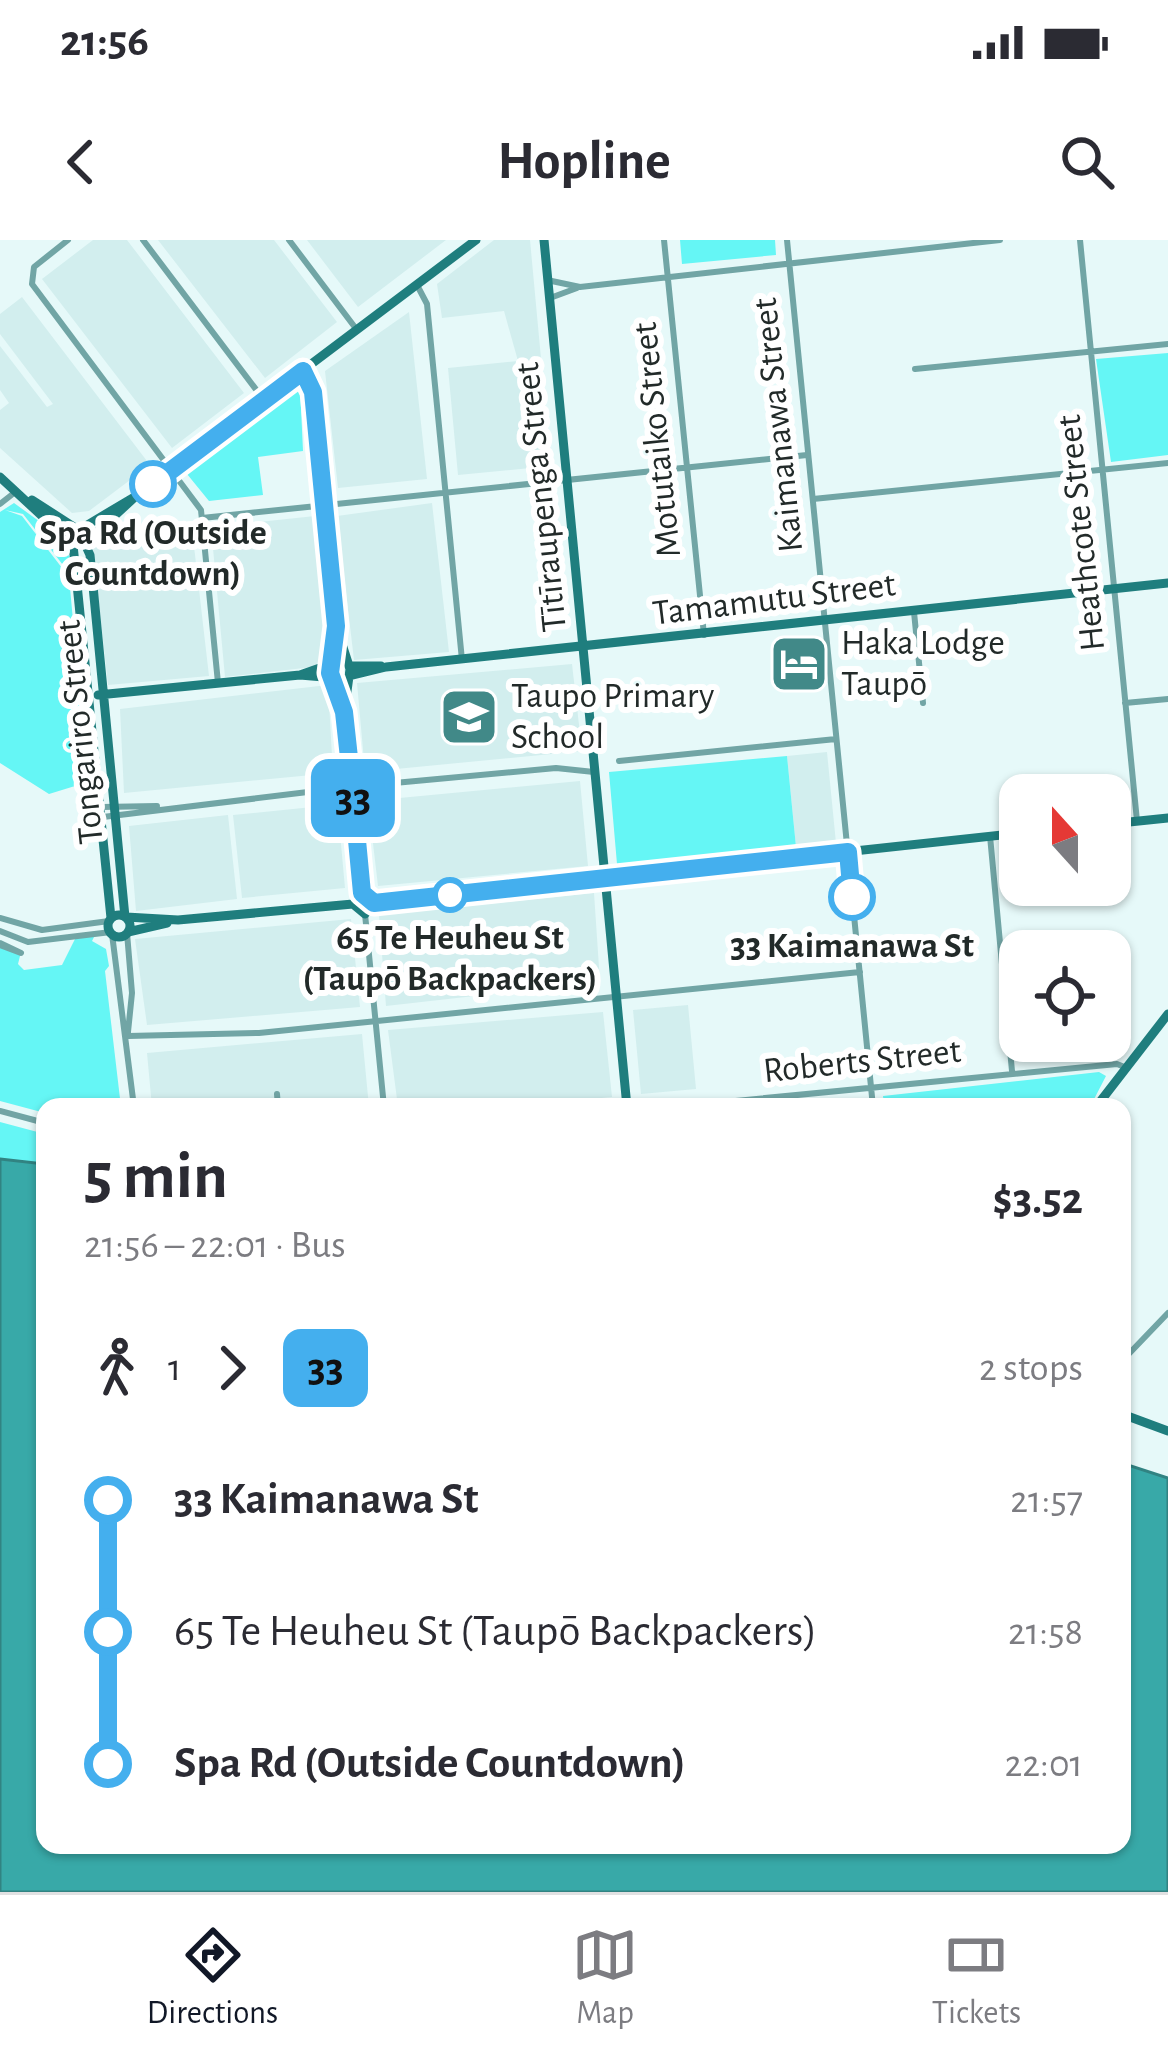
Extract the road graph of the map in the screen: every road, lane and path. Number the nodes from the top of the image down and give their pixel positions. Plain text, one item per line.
1 (68, 240) edge
2 (143, 240) edge
3 (289, 240) edge
4 (476, 240) edge
5 (544, 240) edge
6 (664, 240) edge
7 (787, 240) edge
8 (1000, 240) edge
9 (1080, 240) edge
10 (789, 263) junction
11 (668, 278) junction
12 (547, 280) junction
13 (417, 285) junction
14 (580, 287) junction
15 (548, 298) junction
16 (357, 330) junction
17 (1168, 344) edge
18 (1090, 351) junction
19 (915, 369) dead end
20 (303, 371) junction
21 (264, 400) junction
22 (808, 455) junction
23 (1168, 463) edge
24 (687, 467) junction
25 (172, 470) junction
26 (1102, 470) junction
27 (0, 477) edge
28 (566, 480) junction
29 (17, 491) junction
30 (445, 492) junction
31 (136, 496) junction
32 (813, 499) junction
33 (0, 504) edge
34 (324, 504) junction
35 (202, 518) junction
36 (78, 530) junction
37 (78, 543) junction
38 (1168, 584) edge
39 (1114, 589) junction
40 (914, 609) junction
41 (825, 620) junction
42 (704, 635) junction
43 (583, 648) junction
44 (462, 659) junction
45 (340, 671) junction
46 (218, 683) junction
47 (97, 694) junction
48 (1168, 699) edge
49 (923, 703) dead end
50 (1125, 703) junction
51 (837, 739) junction
52 (592, 752) junction
53 (619, 761) dead end
54 (556, 768) junction
55 (594, 772) junction
56 (351, 776) junction
57 (362, 786) junction
58 (341, 788) junction
59 (353, 798) junction
60 (109, 812) junction
61 (1168, 818) edge
62 (1137, 821) junction
63 (1131, 822) edge
64 (999, 835) edge
65 (990, 836) junction
66 (848, 852) junction
67 (604, 880) junction
68 (362, 893) junction
69 (374, 903) junction
70 (353, 904) junction
71 (365, 914) junction
72 (126, 917) junction
73 (0, 918) edge
74 (178, 920) junction
75 (111, 926) junction
76 (0, 931) edge
77 (128, 932) junction
78 (860, 972) junction
79 (616, 996) junction
80 (1166, 1020) edge
81 (375, 1021) junction
82 (128, 1036) junction
83 (1127, 1068) junction
84 (1012, 1073) junction
85 (871, 1088) junction
86 (277, 1094) dead end
87 (133, 1098) edge
88 (277, 1098) edge
89 (383, 1098) edge
90 (626, 1098) edge
91 (767, 1098) edge
92 (872, 1098) edge
93 (1103, 1098) edge
94 (0, 1111) edge
95 (36, 1121) edge
96 (1168, 1313) edge
97 (1131, 1352) edge
98 (1131, 1417) edge
99 (1168, 1431) edge

1 - 25 street
2 - 21 street
3 - 16 street
4 - 13 street
5 - 12 street, Tītīraupenga Street
6 - 11 street, Motutaiko Street
7 - 10 street, Kaimanawa Street
8 - 10 street
9 - 18 street, Heathcote Street
10 - 11 street
10 - 22 street, Kaimanawa Street
11 - 14 street
11 - 24 street, Motutaiko Street
12 - 14 street
12 - 15 street, Tītīraupenga Street
13 - 16 street
13 - 30 street
14 - 15 street
15 - 28 street, Tītīraupenga Street
16 - 20 street
17 - 18 street
18 - 19 street
18 - 26 street, Heathcote Street
20 - 21 street
20 - 34 street
21 - 25 street
22 - 24 street
22 - 32 street, Kaimanawa Street
23 - 26 street
24 - 28 street
24 - 42 street, Motutaiko Street
25 - 31 street
25 - 35 street
26 - 32 street
26 - 39 street, Heathcote Street
27 - 29 street
28 - 30 street
28 - 43 street, Tītīraupenga Street
29 - 33 street
29 - 36 street
29 - 37 street
30 - 34 street
30 - 44 street
31 - 36 street
31 - 37 street
32 - 41 street, Kaimanawa Street
34 - 35 street
34 - 45 street
35 - 46 street
36 - 37 street
37 - 47 street, Tongariro Street
38 - 39 street, Tamamutu Street
39 - 40 street, Tamamutu Street
39 - 50 street, Heathcote Street
40 - 41 street, Tamamutu Street
40 - 49 street
41 - 42 street, Tamamutu Street
41 - 51 street, Kaimanawa Street
42 - 43 street, Tamamutu Street
43 - 44 street, Tamamutu Street
43 - 52 street, Tītīraupenga Street
44 - 45 street, Tamamutu Street
45 - 46 street, Tamamutu Street
45 - 56 street
46 - 47 street, Tamamutu Street
47 - 60 street, Tongariro Street
48 - 50 street
50 - 62 street, Heathcote Street
51 - 53 street
51 - 66 street, Kaimanawa Street
52 - 54 street
52 - 55 street, Tītīraupenga Street
54 - 55 street
54 - 57 street
55 - 67 street, Tītīraupenga Street
56 - 57 street
56 - 58 street
57 - 59 street
58 - 59 street
58 - 60 street
59 - 68 street
60 - 72 street, Tongariro Street
60 - 75 street, Tongariro Street
61 - 62 street
62 - 63 street
64 - 65 street
65 - 66 street
65 - 84 street
66 - 67 street
66 - 78 street, Kaimanawa Street
67 - 69 street
67 - 79 street, Tītīraupenga Street
68 - 69 street
68 - 70 street
69 - 71 street
70 - 71 street
70 - 74 street
71 - 81 street
72 - 74 street
72 - 75 street
72 - 77 street, Tongariro Street
73 - 75 street
74 - 77 street
75 - 76 street
75 - 77 street
75 - 82 street, Tongariro Street
77 - 82 street, Tongariro Street
78 - 79 street
78 - 85 street, Kaimanawa Street
79 - 81 street
79 - 90 street, Tītīraupenga Street
80 - 83 street
81 - 82 street
81 - 89 street
82 - 87 street, Tongariro Street
83 - 84 street, Roberts Street
83 - 93 street
84 - 85 street, Roberts Street
85 - 91 street, Roberts Street
85 - 92 street, Kaimanawa Street
86 - 88 street
94 - 95 street
96 - 97 street
98 - 99 street

